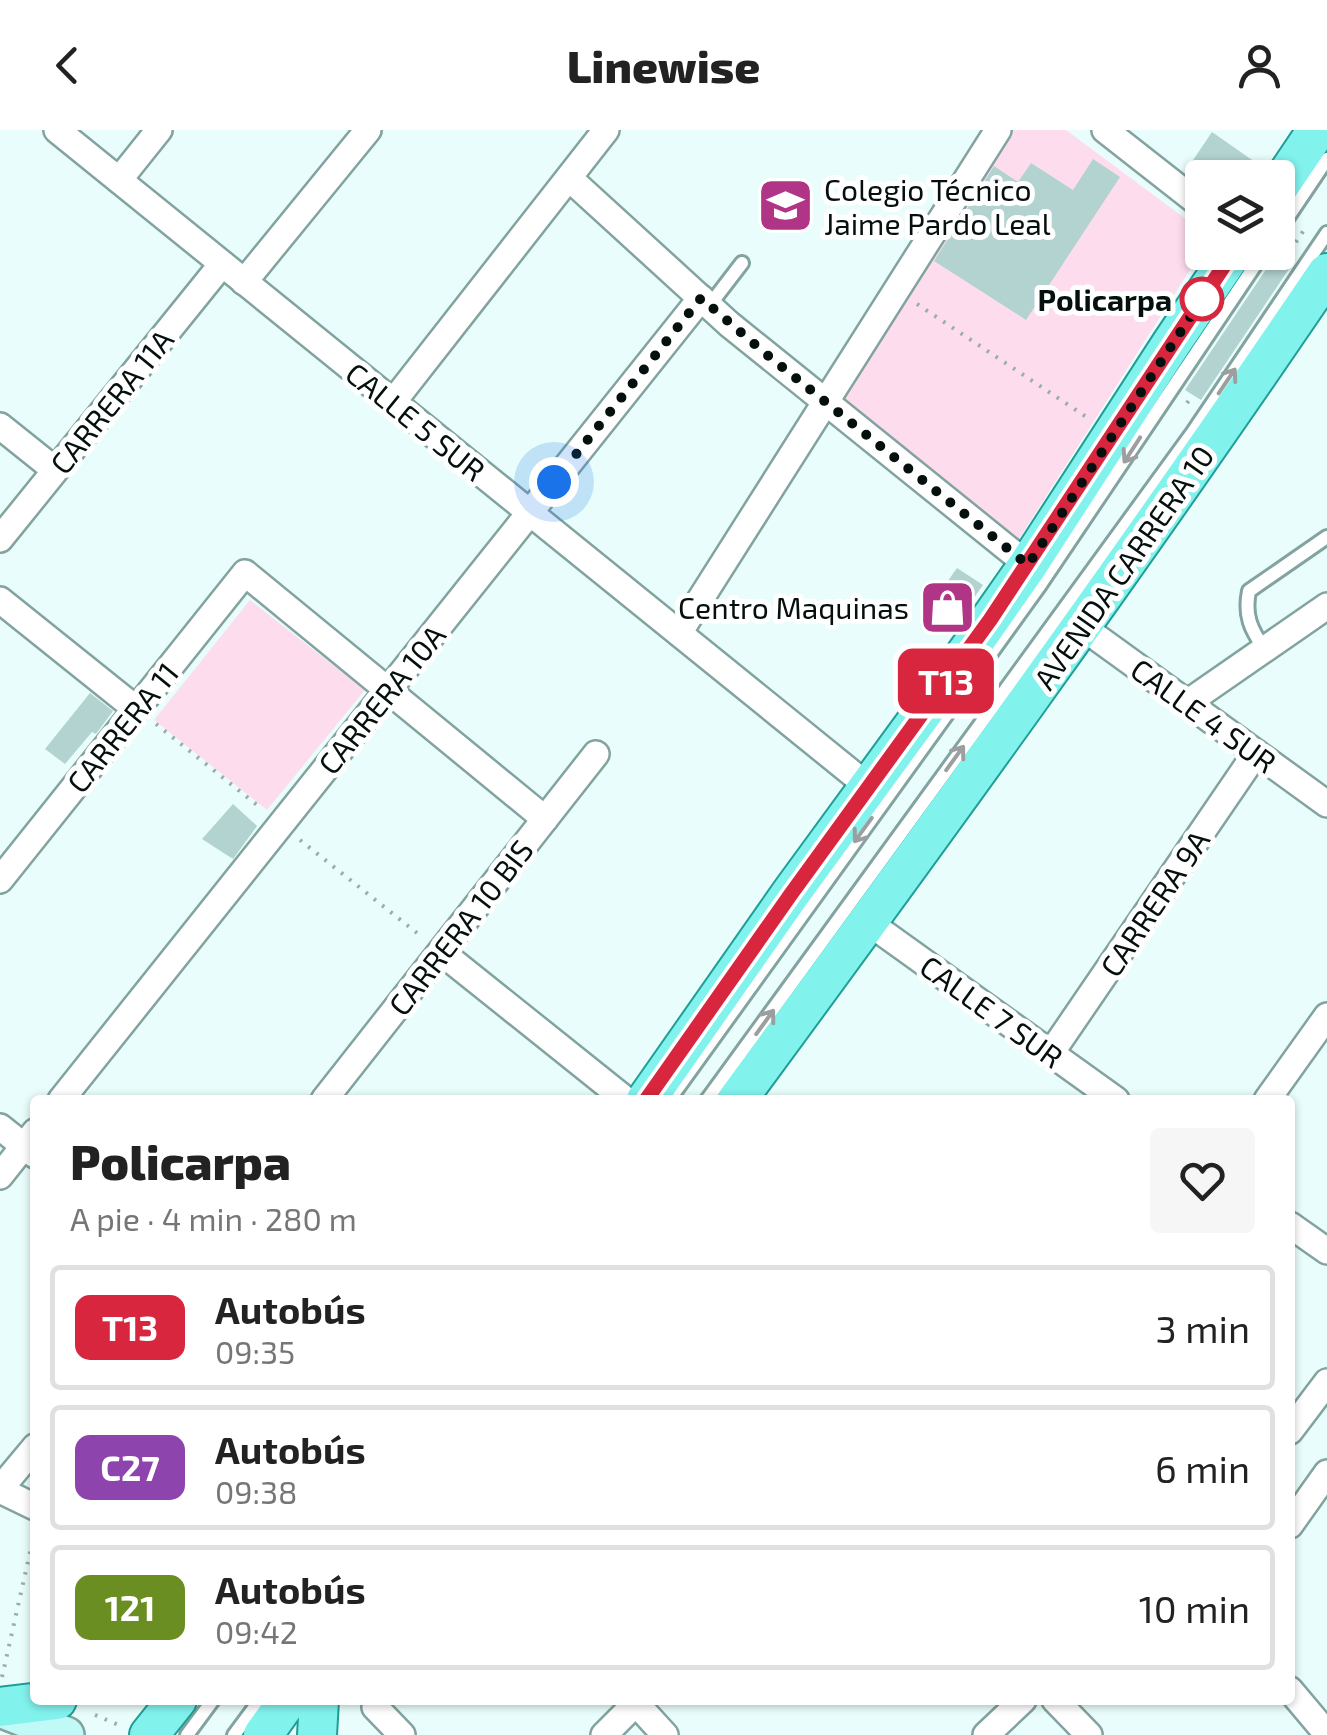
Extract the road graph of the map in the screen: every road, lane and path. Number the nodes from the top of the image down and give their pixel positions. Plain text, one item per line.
1 (57, 130) edge
2 (159, 130) edge
3 (368, 130) edge
4 (998, 130) edge
5 (1105, 130) edge
6 (1317, 130) edge
7 (598, 133) edge
8 (1327, 159) edge
9 (1295, 163) edge
10 (569, 178) junction
11 (120, 180) junction
12 (1185, 193) edge
13 (1295, 207) edge
14 (1327, 233) edge
15 (742, 263) dead end
16 (222, 264) junction
17 (1221, 270) edge
18 (1252, 270) edge
19 (1327, 272) edge
20 (244, 282) junction
21 (897, 290) junction
22 (705, 302) junction
23 (394, 402) junction
24 (826, 402) junction
25 (1095, 423) dead end
26 (0, 426) edge
27 (55, 470) junction
28 (530, 513) junction
29 (1327, 537) edge
30 (0, 539) edge
31 (1028, 565) junction
32 (0, 600) edge
33 (1327, 606) edge
34 (1081, 626) junction
35 (679, 633) junction
36 (1264, 650) junction
37 (388, 690) junction
38 (1187, 703) junction
39 (136, 709) junction
40 (1256, 753) junction
41 (596, 754) dead end
42 (868, 787) junction
43 (1327, 804) edge
44 (545, 818) junction
45 (0, 880) edge
46 (868, 922) junction
47 (440, 952) junction
48 (1327, 1016) edge
49 (1051, 1053) junction
50 (65, 1095) edge
51 (328, 1095) edge
52 (620, 1095) edge
53 (650, 1095) edge
54 (673, 1095) edge
55 (710, 1095) edge
56 (741, 1095) edge
57 (1109, 1095) edge
58 (1272, 1095) edge
59 (0, 1127) edge
60 (30, 1143) edge
61 (30, 1145) edge
62 (0, 1176) edge
63 (1295, 1228) edge
64 (1327, 1251) edge
65 (1327, 1382) edge
66 (1295, 1424) edge
67 (30, 1453) edge
68 (1327, 1473) edge
69 (0, 1489) edge
70 (30, 1504) edge
71 (1295, 1518) edge
72 (30, 1552) edge
73 (1, 1682) edge
74 (1295, 1696) edge
75 (30, 1704) edge
76 (170, 1705) edge
77 (209, 1705) edge
78 (256, 1705) edge
79 (284, 1705) edge
80 (320, 1705) edge
81 (632, 1705) edge
82 (638, 1705) edge
83 (1018, 1705) edge
84 (1060, 1705) edge
85 (100, 1706) dead end
86 (375, 1707) dead end
87 (0, 1708) edge
88 (136, 1730) edge
89 (1327, 1734) edge
90 (66, 1735) edge
91 (187, 1735) edge
92 (234, 1735) edge
93 (263, 1735) edge
94 (318, 1735) edge
95 (402, 1735) edge
96 (604, 1735) edge
97 (665, 1735) edge
98 (986, 1735) edge
99 (1089, 1735) edge

1 - 11 street, CALLE 5 SUR
2 - 11 street
3 - 20 street
4 - 21 street
5 - 12 street
6 - 9 main road
7 - 10 street
8 - 13 lane
10 - 22 street
10 - 23 street
11 - 16 street, CALLE 5 SUR
55 -> 14 lane
15 - 22 lane
16 - 20 street, CALLE 5 SUR
16 - 27 street, CARRERA 11A
17 - 31 main road
18 -> 54 lane
19 - 34 main road, AVENIDA CARRERA 10
20 - 23 street, CALLE 5 SUR
21 - 24 street
21 - 25 path
22 - 24 street
22 - 28 street, CARRERA 10A
23 - 28 street, CALLE 5 SUR
24 - 31 street
24 - 35 street
26 - 27 street
27 - 30 street, CARRERA 11A
28 - 35 street, CALLE 5 SUR
28 - 37 street, CARRERA 10A
29 - 36 lane
31 - 42 main road
32 - 39 street
33 - 36 street
34 - 38 street, CALLE 4 SUR
34 - 46 main road, AVENIDA CARRERA 10
35 - 42 street, CALLE 5 SUR
36 - 38 street
37 - 39 street, CARRERA 11
37 - 44 street
37 - 50 street, CARRERA 10A
38 - 40 street, CALLE 4 SUR
39 - 45 street, CARRERA 11
40 - 43 street, CALLE 4 SUR
40 - 49 street, CARRERA 9A
41 - 44 street, CARRERA 10 BIS
42 - 53 main road
44 - 47 street, CARRERA 10 BIS
46 - 49 street, CALLE 7 SUR
46 - 56 main road, AVENIDA CARRERA 10
47 - 51 street, CARRERA 10 BIS
47 - 52 street
48 - 58 street
49 - 57 street, CALLE 7 SUR
59 - 60 street
61 - 62 street
63 - 64 street
65 - 66 street
67 - 69 street
68 - 71 street
69 - 70 street
72 - 73 path
74 - 89 street
75 - 87 main road
76 - 88 main road
77 - 91 lane
78 - 92 lane
79 - 93 main road
80 - 94 main road
81 - 96 street
82 - 97 street
83 - 98 street
84 - 99 street
85 - 88 path
86 - 95 street
87 - 90 main road

